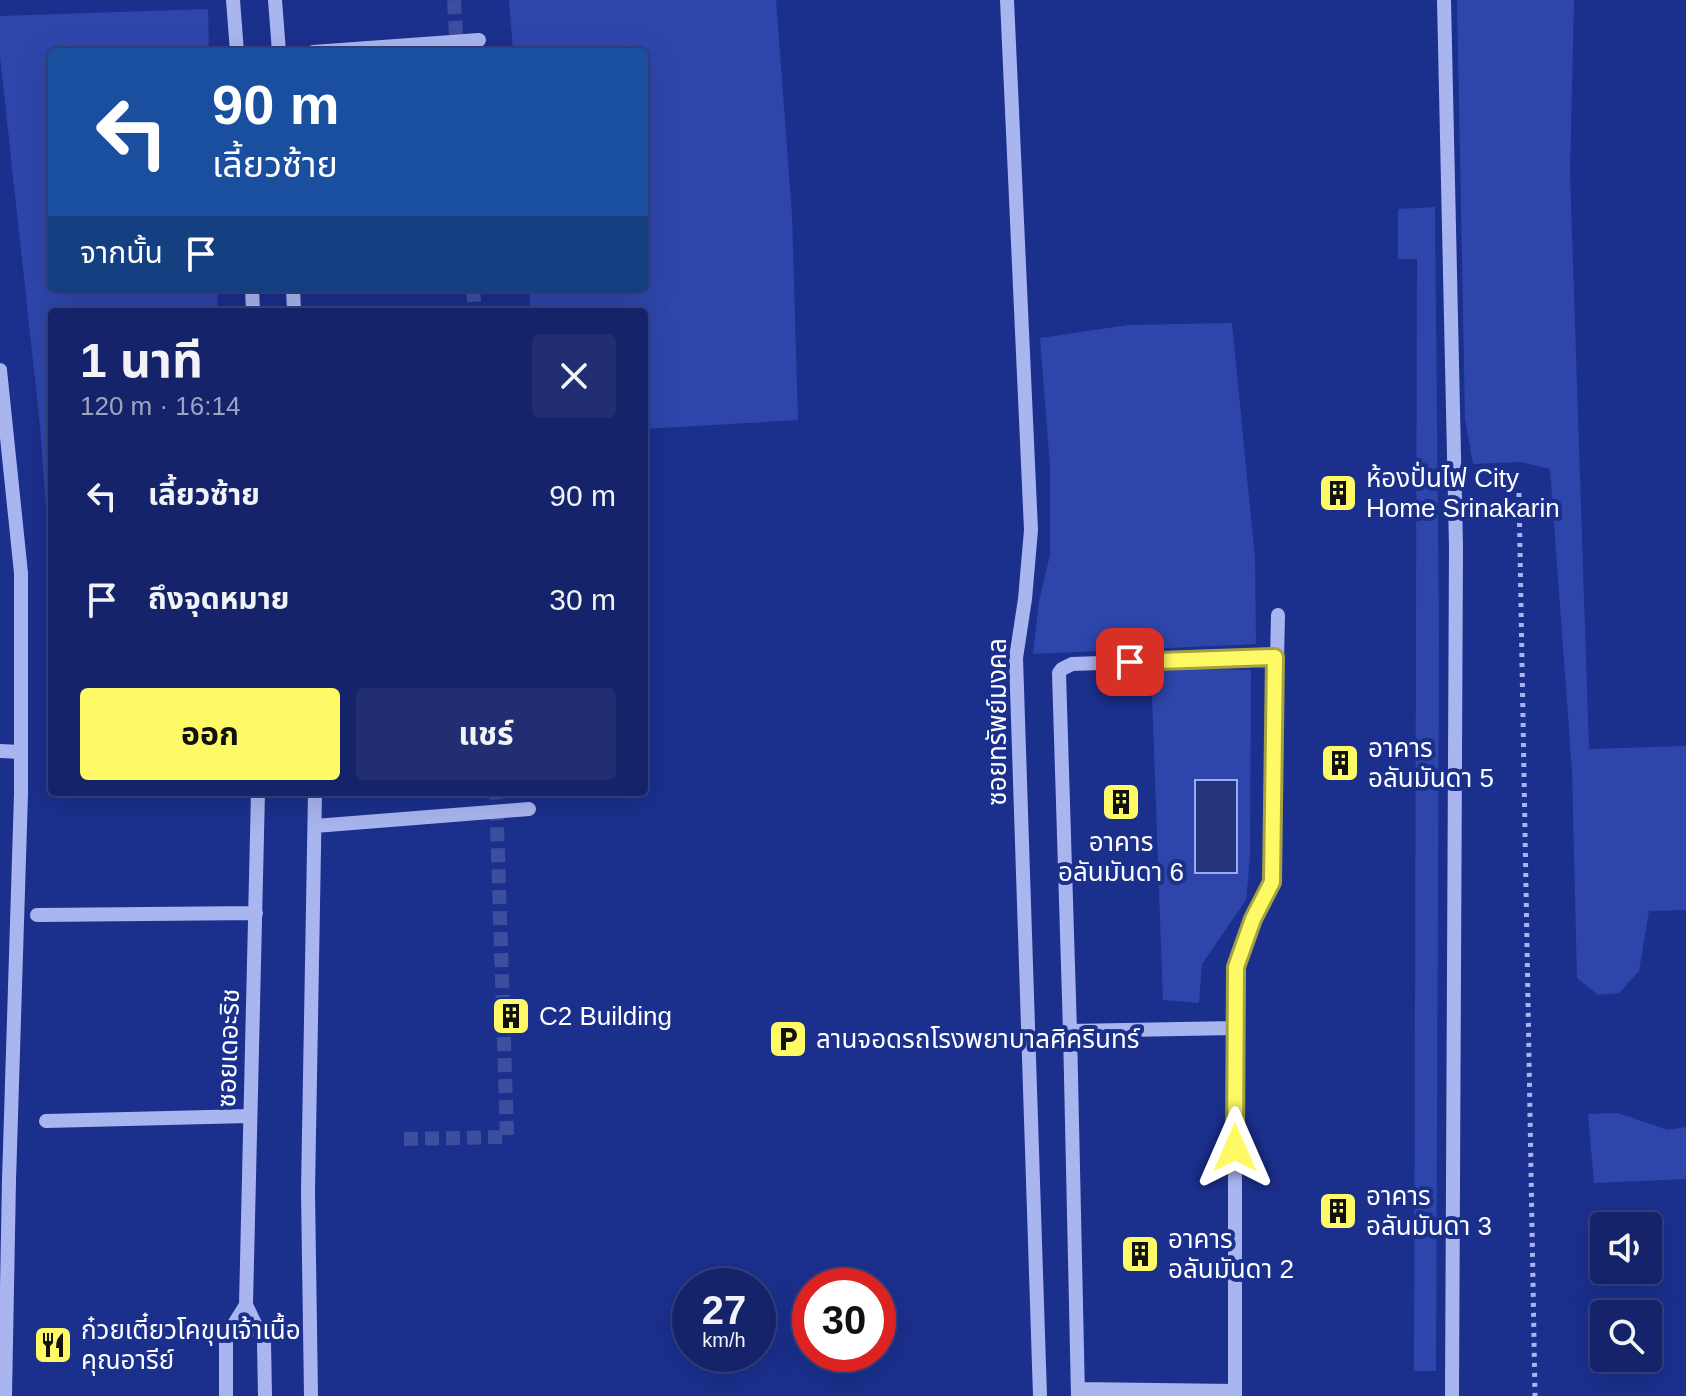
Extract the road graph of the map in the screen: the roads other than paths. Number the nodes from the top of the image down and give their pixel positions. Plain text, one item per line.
1 (233, 0) edge
2 (275, 0) edge
3 (1007, 0) edge
4 (1444, 0) edge
5 (479, 40) dead end
6 (237, 48) edge
7 (279, 48) edge
8 (368, 48) edge
9 (0, 370) edge
10 (6, 473) edge
11 (1278, 615) dead end
12 (1275, 657) junction
13 (0, 751) edge
14 (21, 752) junction
15 (258, 796) edge
16 (315, 796) edge
17 (529, 809) dead end
18 (315, 826) junction
19 (256, 913) junction
20 (37, 915) dead end
21 (7, 1000) edge
22 (1236, 1028) junction
23 (1070, 1031) junction
24 (249, 1116) junction
25 (46, 1121) dead end
26 (4, 1180) edge
27 (246, 1305) junction
28 (3, 1342) edge
29 (1078, 1392) edge
30 (1235, 1393) edge
31 (5, 1396) edge
32 (226, 1396) edge
33 (265, 1396) edge
34 (311, 1396) edge
35 (1040, 1396) edge
36 (1452, 1396) edge

1 - 6 street
2 - 7 street
3 - 35 street, ซอยทรัพย์มงคล
4 - 36 street
5 - 8 street
9 - 10 street
10 - 14 street
11 - 12 street
12 - 22 street
12 - 23 street
13 - 14 street
14 - 21 street
15 - 19 street, ซอยเดอะริช
16 - 18 street
17 - 18 street
18 - 34 street
19 - 20 street
19 - 24 street, ซอยเดอะริช
21 - 26 street
22 - 23 street
22 - 30 street
23 - 29 street
24 - 25 street
24 - 27 street, ซอยเดอะริช
26 - 28 street
27 - 32 street, ซอยเดอะริช
27 - 33 street, ซอยเดอะริช
28 - 31 street
29 - 30 street

